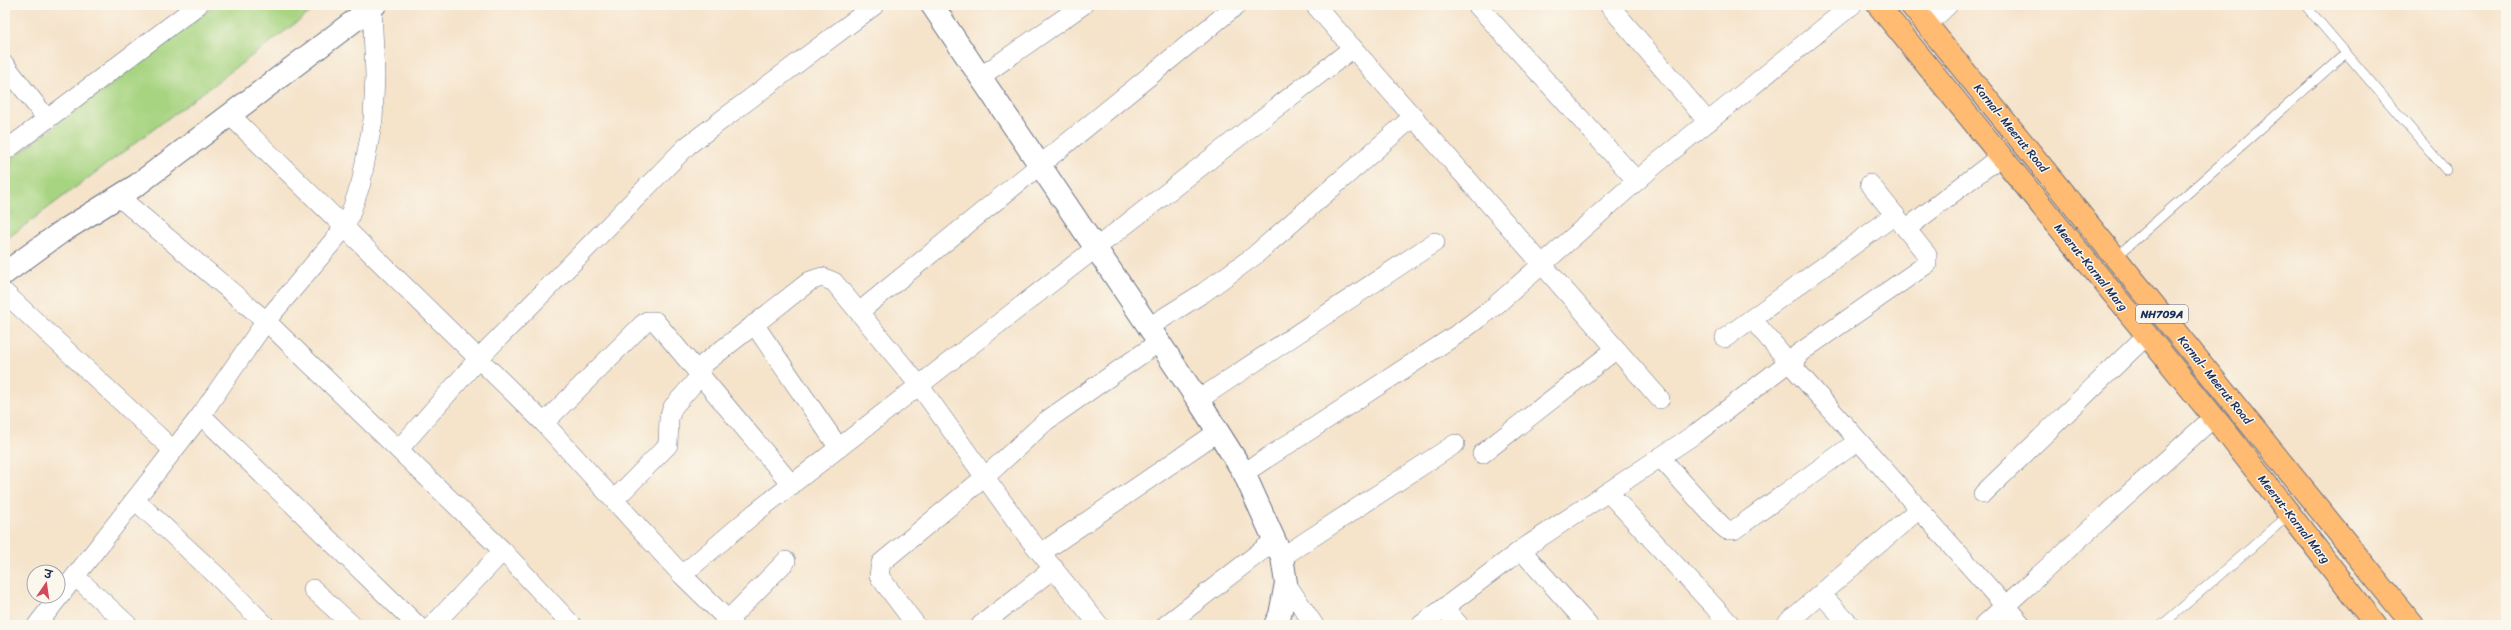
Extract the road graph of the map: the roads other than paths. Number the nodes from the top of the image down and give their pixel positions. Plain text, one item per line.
1 (198, 5) edge
2 (875, 5) edge
3 (932, 5) edge
4 (1083, 5) edge
5 (1237, 5) edge
6 (1315, 5) edge
7 (1477, 5) edge
8 (1609, 5) edge
9 (1852, 5) edge
10 (1878, 5) edge
11 (1911, 5) edge
12 (1948, 5) edge
13 (2305, 5) edge
14 (374, 6) edge
15 (1927, 25) junction
16 (1353, 48) junction
17 (2346, 53) junction
18 (5, 65) edge
19 (980, 77) junction
20 (232, 116) junction
21 (1414, 116) junction
22 (47, 119) junction
23 (1708, 122) junction
24 (5, 151) edge
25 (2002, 156) junction
26 (1041, 166) junction
27 (2446, 170) dead end
28 (1637, 181) junction
29 (1870, 184) dead end
30 (119, 197) junction
31 (1901, 222) junction
32 (346, 226) junction
33 (1435, 242) dead end
34 (1096, 248) junction
35 (2116, 257) junction
36 (1543, 264) junction
37 (5, 273) edge
38 (5, 293) edge
39 (859, 312) junction
40 (1752, 319) junction
41 (266, 322) junction
42 (754, 324) junction
43 (1154, 335) junction
44 (2147, 335) junction
45 (1725, 338) dead end
46 (1615, 350) junction
47 (479, 358) junction
48 (1792, 365) junction
49 (698, 373) junction
50 (919, 385) junction
51 (1660, 399) dead end
52 (1198, 400) junction
53 (201, 414) junction
54 (2214, 417) junction
55 (544, 423) junction
56 (1219, 431) junction
57 (1858, 441) junction
58 (1455, 444) dead end
59 (840, 448) junction
60 (399, 449) junction
61 (173, 450) junction
62 (1482, 454) dead end
63 (1660, 457) junction
64 (1244, 474) junction
65 (985, 477) junction
66 (792, 485) junction
67 (1608, 492) junction
68 (1982, 494) dead end
69 (614, 499) junction
70 (135, 500) junction
71 (1918, 509) junction
72 (2290, 514) junction
73 (1278, 549) junction
74 (1521, 550) junction
75 (502, 551) junction
76 (1041, 553) junction
77 (786, 561) dead end
78 (1054, 568) junction
79 (682, 575) junction
80 (76, 577) junction
81 (1286, 584) junction
82 (313, 589) dead end
83 (1821, 594) junction
84 (2005, 605) junction
85 (1444, 608) junction
86 (728, 623) edge
87 (1788, 623) dead end
88 (37, 625) edge
89 (128, 625) edge
90 (265, 625) edge
91 (352, 625) edge
92 (417, 625) edge
93 (433, 625) edge
94 (572, 625) edge
95 (916, 625) edge
96 (981, 625) edge
97 (1098, 625) edge
98 (1166, 625) edge
99 (1274, 625) edge
100 (1314, 625) edge
101 (1421, 625) edge
102 (1459, 625) edge
103 (1588, 625) edge
104 (1730, 625) edge
105 (1850, 625) edge
106 (1984, 625) edge
107 (2022, 625) edge
108 (2162, 625) edge
109 (2376, 625) edge
110 (2412, 625) edge

1 - 22 street
2 - 47 street
3 - 19 street
4 - 19 street
5 - 26 street
6 - 16 street
7 - 28 street
8 - 23 street
9 - 23 street
10 - 25 highway, Meerut-Karnal Marg / NH709A
11 - 15 highway, Karnal- Meerut Road / NH709A
12 - 15 street
13 - 17 lane
14 - 20 street
14 - 32 street
15 - 35 highway, Karnal- Meerut Road / NH709A
16 - 21 street
16 - 34 street
17 - 27 lane
17 - 35 lane
18 - 22 street
19 - 26 street
20 - 30 street
20 - 32 street
21 - 36 street
21 - 43 street
22 - 24 street
23 - 28 street
25 - 31 street
25 - 44 highway, Meerut-Karnal Marg / NH709A
26 - 34 street
26 - 39 street
28 - 36 street
29 - 31 street
30 - 37 street
30 - 41 street
31 - 40 street
31 - 48 street
32 - 41 street
32 - 47 street
33 - 52 street
34 - 43 street
34 - 50 street
35 - 110 highway, Karnal- Meerut Road / NH709A
36 - 46 street
36 - 64 street
38 - 61 street
39 - 42 street
39 - 50 street
40 - 45 street
40 - 48 street
41 - 53 street
41 - 60 street
42 - 49 street
42 - 59 street
43 - 52 street
43 - 65 street
44 - 54 highway, Meerut-Karnal Marg / NH709A
44 - 68 street
46 - 51 street
46 - 62 street
47 - 55 street
47 - 60 street
48 - 57 street
48 - 63 street
49 - 55 street
49 - 66 street
49 - 69 street
50 - 59 street
50 - 65 street
52 - 56 street
53 - 61 street
53 - 92 street
54 - 72 highway, Meerut-Karnal Marg / NH709A
54 - 84 street
55 - 69 street
56 - 64 street
56 - 76 street
57 - 63 street
57 - 71 street
58 - 73 street
59 - 66 street
60 - 75 street
61 - 70 street
63 - 67 street
64 - 73 street
65 - 76 street
65 - 95 street
66 - 79 street
67 - 74 street
67 - 104 street
69 - 79 street
70 - 80 street
70 - 90 street
71 - 83 street
71 - 84 street
72 - 108 lane
72 - 109 highway, Meerut-Karnal Marg / NH709A
73 - 81 street
73 - 98 street
74 - 85 street
74 - 103 street
75 - 93 street
75 - 94 street
76 - 78 street
77 - 86 street
78 - 96 street
78 - 97 street
79 - 86 street
80 - 88 street
80 - 89 street
81 - 99 street
81 - 100 street
82 - 91 street
83 - 87 street
83 - 105 street
84 - 106 street
84 - 107 street
85 - 101 street
85 - 102 street

